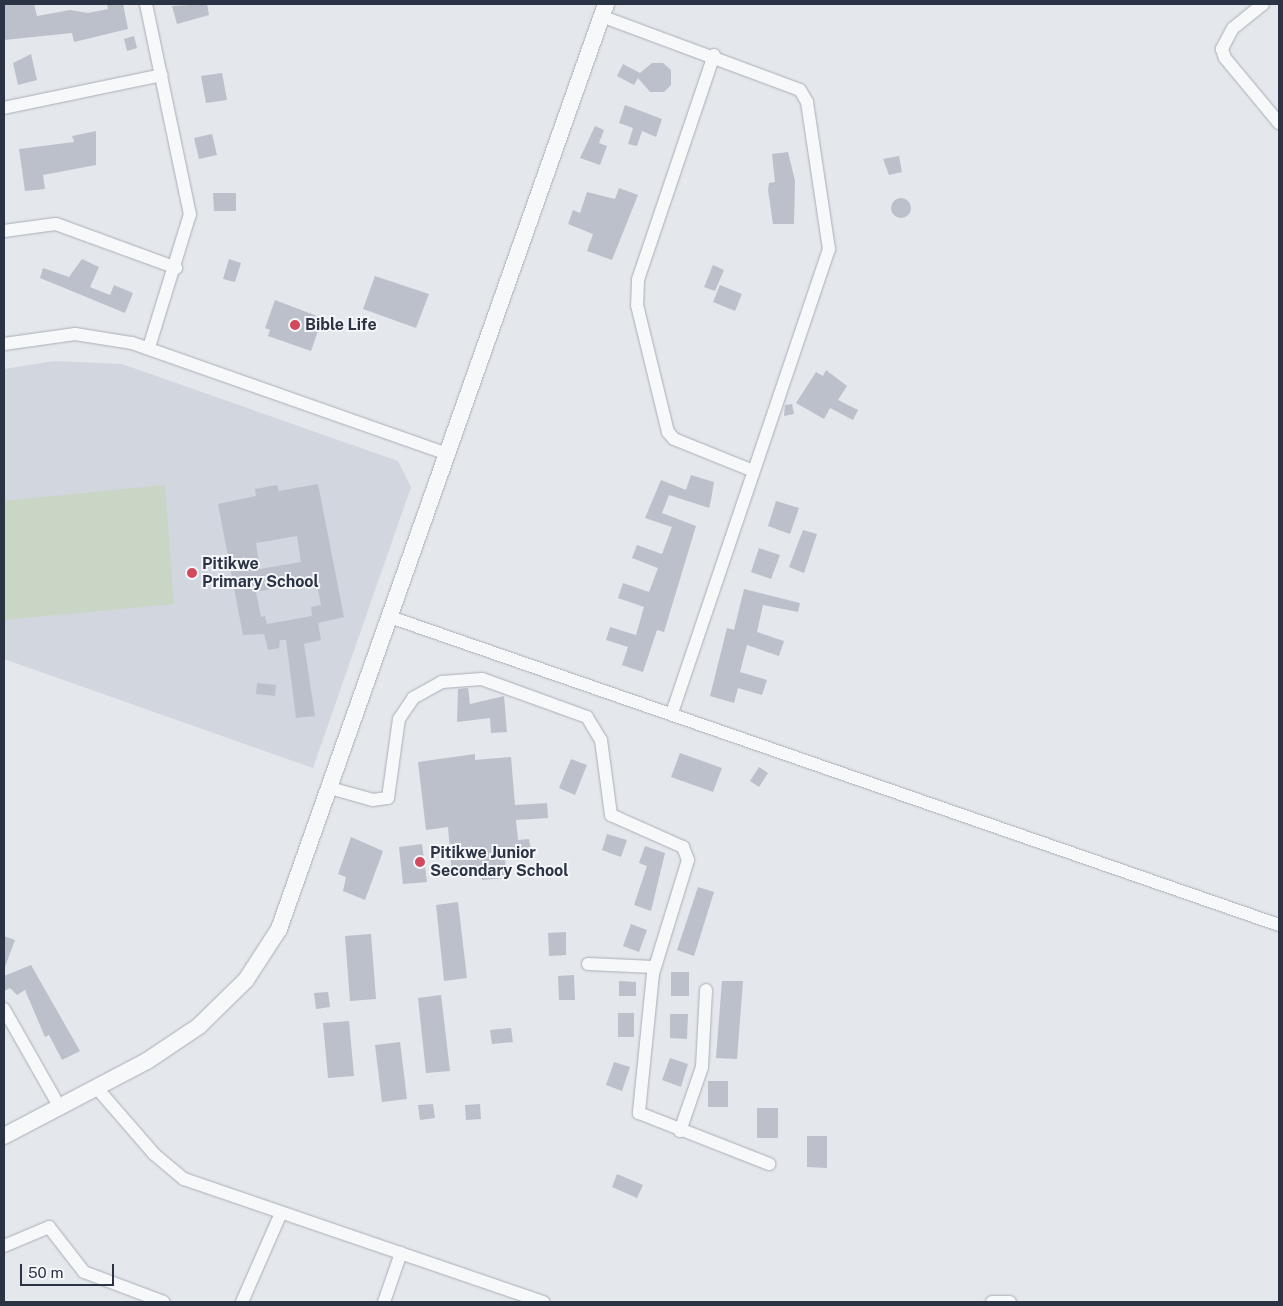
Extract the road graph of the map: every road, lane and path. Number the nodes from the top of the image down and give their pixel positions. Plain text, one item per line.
1 (146, 4) edge
2 (1263, 4) edge
3 (603, 10) edge
4 (714, 55) junction
5 (162, 75) junction
6 (4, 108) edge
7 (1279, 123) edge
8 (4, 231) edge
9 (176, 268) junction
10 (4, 344) edge
11 (149, 348) junction
12 (448, 454) junction
13 (751, 470) junction
14 (390, 617) junction
15 (672, 713) junction
16 (330, 788) junction
17 (1279, 925) edge
18 (588, 964) dead end
19 (654, 967) junction
20 (706, 990) dead end
21 (4, 1009) edge
22 (8, 1024) edge
23 (96, 1087) junction
24 (59, 1106) junction
25 (680, 1132) junction
26 (4, 1136) edge
27 (769, 1164) dead end
28 (282, 1213) junction
29 (4, 1246) edge
30 (402, 1253) junction
31 (126, 1290) junction
32 (122, 1302) edge
33 (164, 1302) edge
34 (242, 1302) edge
35 (384, 1302) edge
36 (544, 1302) edge
37 (992, 1302) edge
38 (1010, 1302) edge

1 - 5 street
2 - 7 street
3 - 4 street
3 - 12 street
4 - 13 street
4 - 13 street
5 - 6 street
5 - 9 street
8 - 9 street
9 - 11 street
10 - 11 street
11 - 12 street
12 - 14 street
13 - 15 street
14 - 15 street
14 - 16 street
15 - 17 street
16 - 19 street
16 - 23 street
18 - 19 street
19 - 25 street
20 - 25 street
21 - 22 street
22 - 24 street
23 - 24 street
23 - 28 street
24 - 26 street
25 - 27 street
28 - 30 street
28 - 34 street
29 - 31 street
30 - 35 street
30 - 36 street
31 - 32 street
31 - 33 street
37 - 38 street

